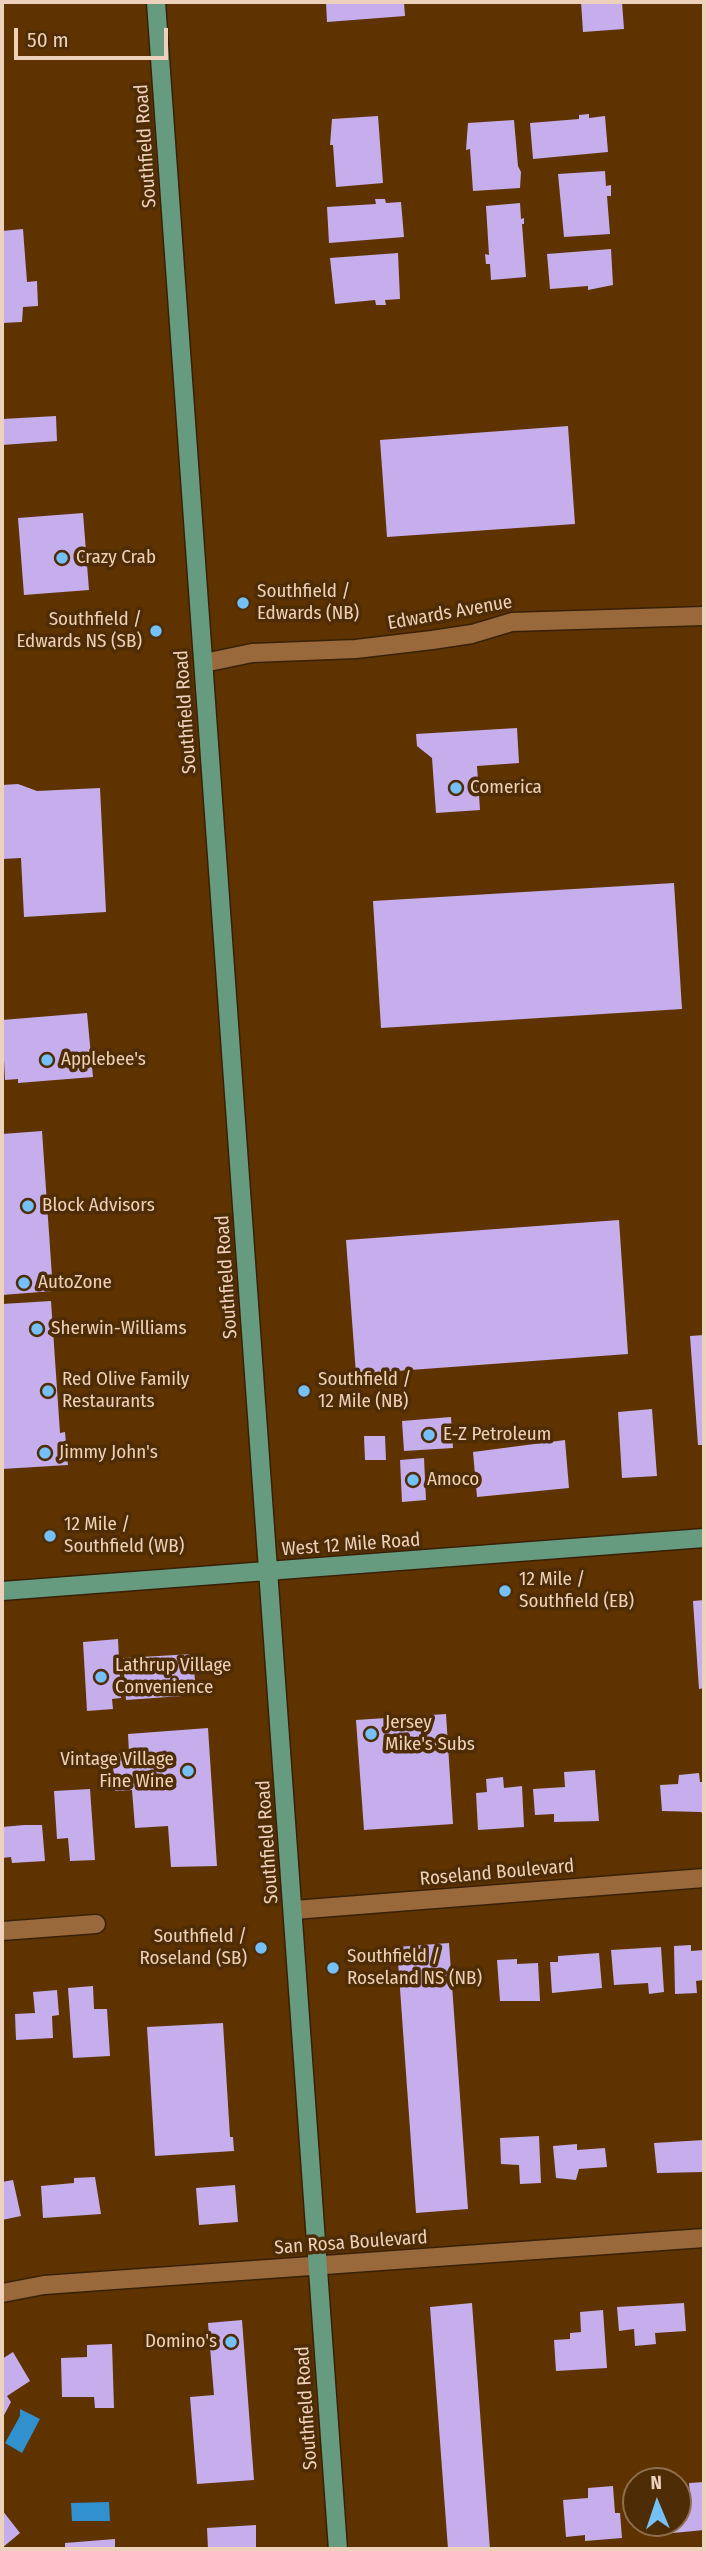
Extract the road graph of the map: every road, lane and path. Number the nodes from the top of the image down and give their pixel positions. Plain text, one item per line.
1 (156, 2) edge
2 (704, 616) edge
3 (204, 663) junction
4 (704, 1538) edge
5 (269, 1572) junction
6 (2, 1591) edge
7 (704, 1878) edge
8 (294, 1910) junction
9 (96, 1924) dead end
10 (2, 1931) edge
11 (704, 2238) edge
12 (317, 2267) junction
13 (2, 2293) edge
14 (338, 2549) edge

1 - 3 main road, Southfield Road
2 - 3 street, Edwards Avenue
3 - 5 main road, Southfield Road
4 - 5 main road, West 12 Mile Road
5 - 6 main road, West 12 Mile Road
5 - 8 main road, Southfield Road
7 - 8 street, Roseland Boulevard
8 - 12 main road, Southfield Road
9 - 10 street
11 - 12 street, San Rosa Boulevard
12 - 13 street, San Rosa Boulevard
12 - 14 main road, Southfield Road

